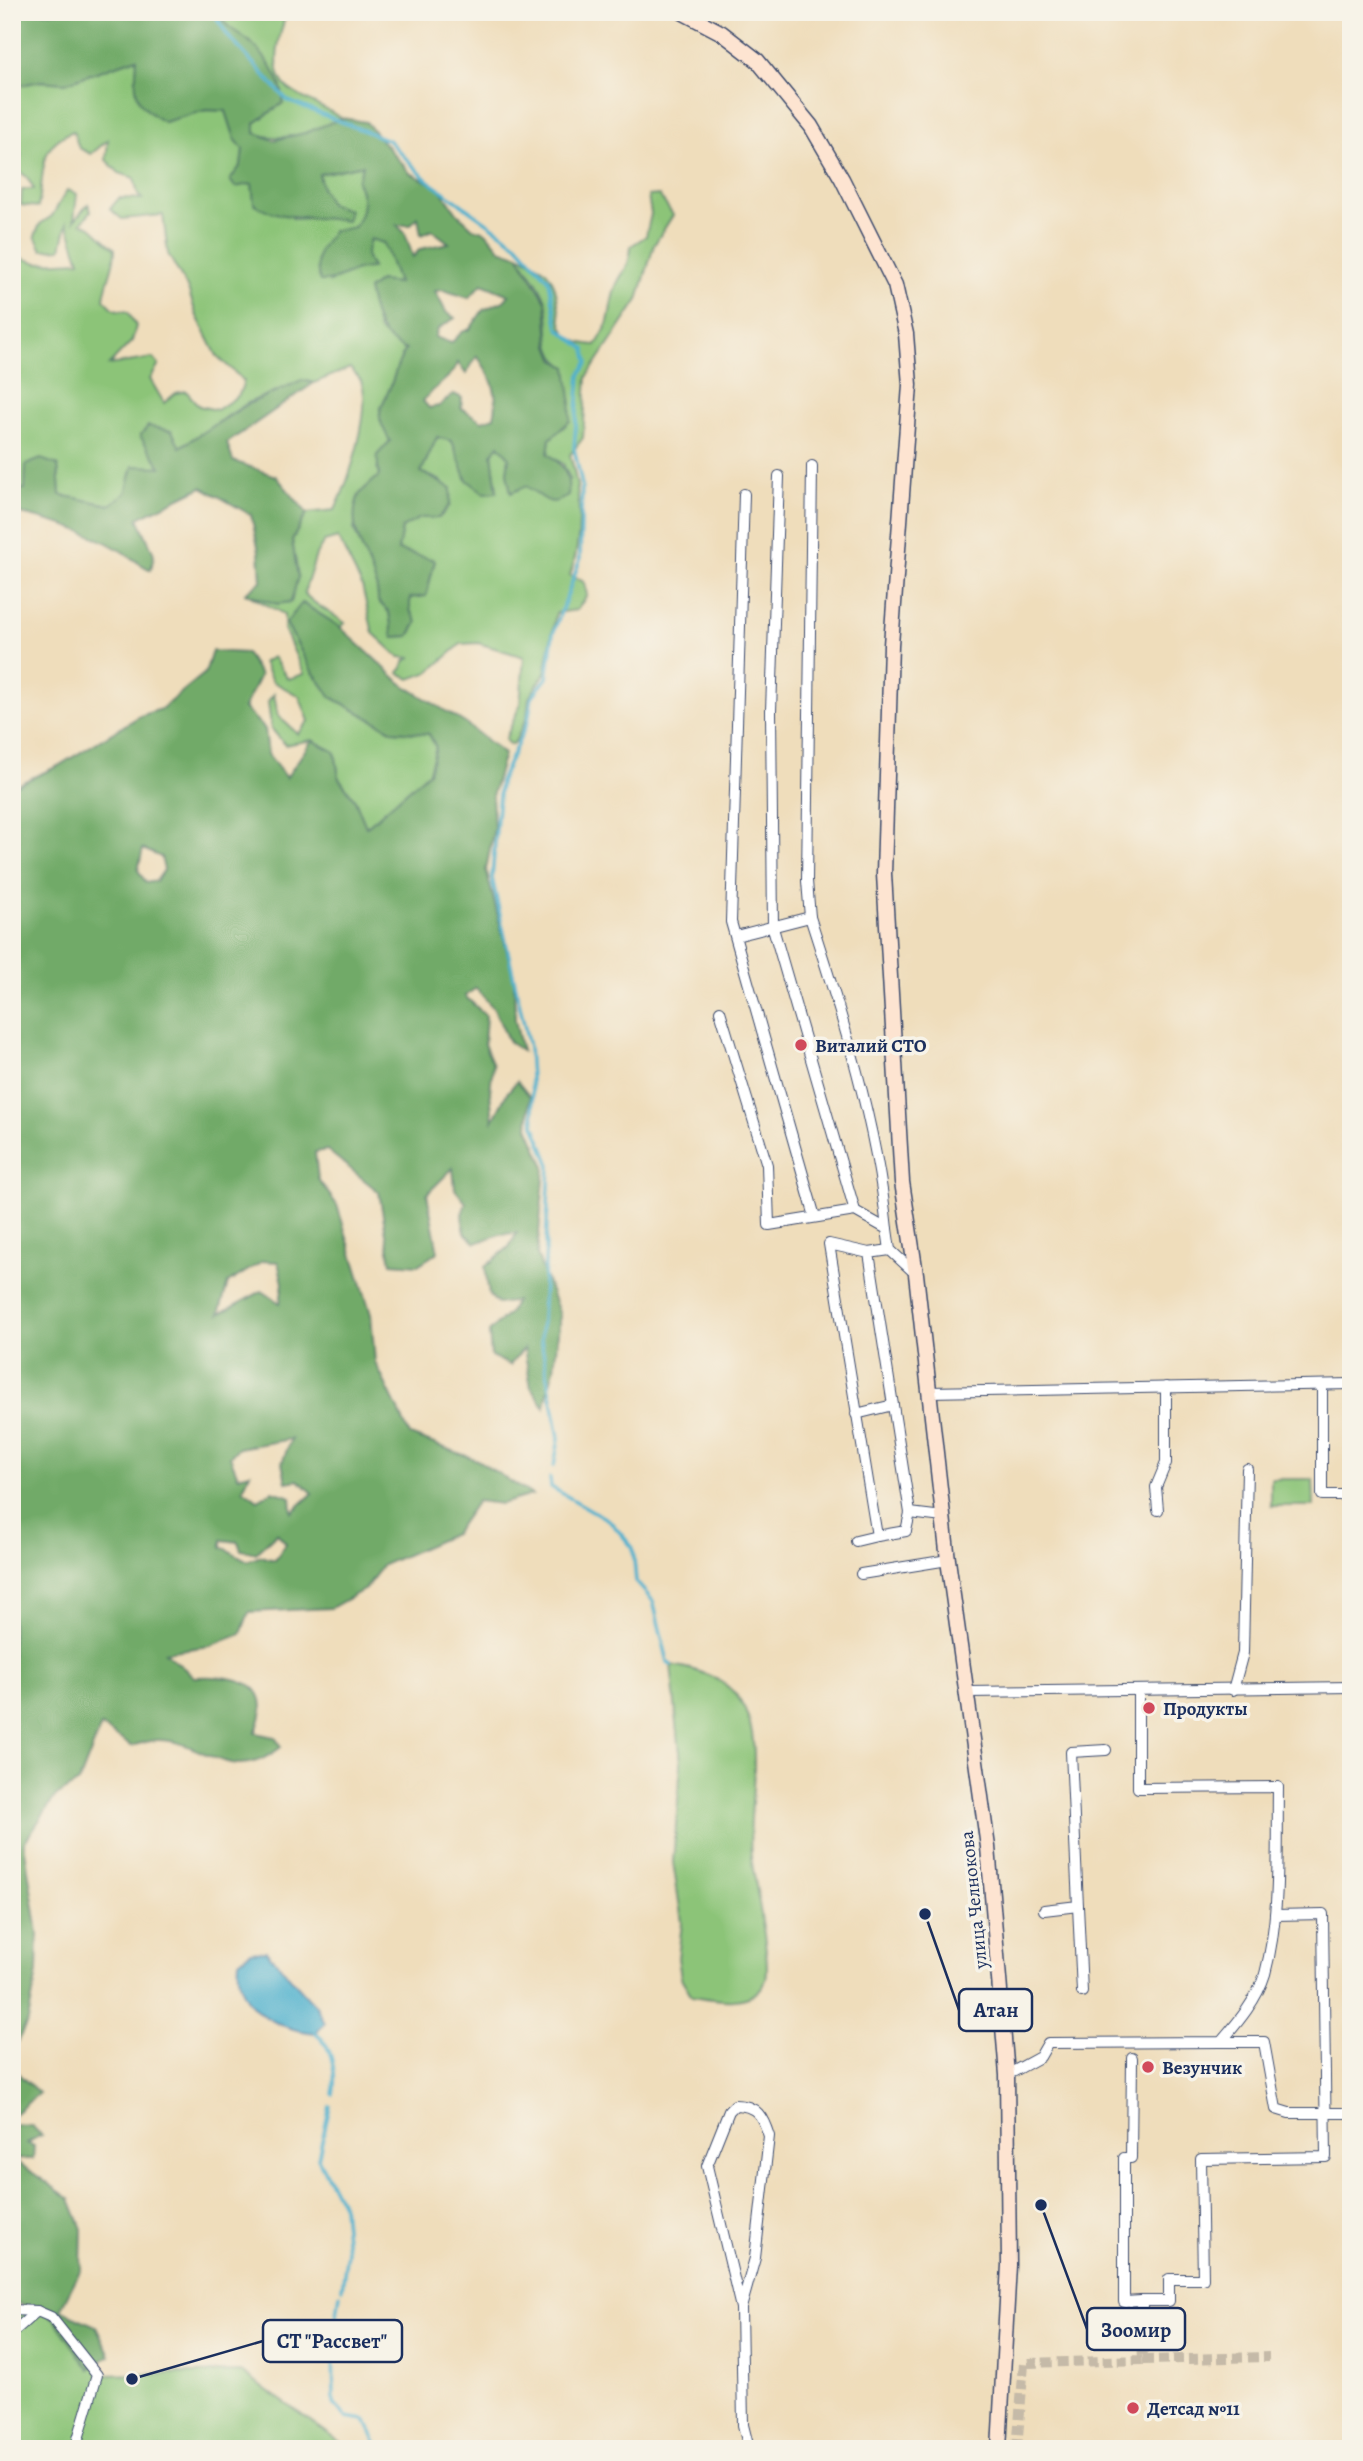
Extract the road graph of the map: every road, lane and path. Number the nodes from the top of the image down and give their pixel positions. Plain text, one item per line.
1 (682, 12) edge
2 (812, 466) dead end
3 (779, 476) dead end
4 (744, 494) dead end
5 (810, 917) junction
6 (773, 928) junction
7 (736, 936) junction
8 (720, 1011) dead end
9 (855, 1211) junction
10 (815, 1217) junction
11 (887, 1229) junction
12 (890, 1250) junction
13 (869, 1252) junction
14 (916, 1274) junction
15 (1351, 1384) edge
16 (1322, 1385) junction
17 (1166, 1387) junction
18 (928, 1392) junction
19 (893, 1405) junction
20 (856, 1413) junction
21 (1247, 1469) dead end
22 (1351, 1495) edge
23 (1158, 1510) dead end
24 (910, 1513) junction
25 (943, 1517) junction
26 (877, 1536) junction
27 (856, 1541) dead end
28 (948, 1560) junction
29 (861, 1574) dead end
30 (1351, 1687) edge
31 (1233, 1690) junction
32 (1138, 1691) junction
33 (968, 1692) junction
34 (1106, 1750) dead end
35 (1078, 1906) junction
36 (1044, 1910) dead end
37 (1275, 1915) junction
38 (1082, 1992) dead end
39 (1222, 2042) junction
40 (1132, 2059) dead end
41 (1007, 2075) junction
42 (1351, 2112) edge
43 (1326, 2113) junction
44 (1142, 2301) junction
45 (741, 2308) junction
46 (12, 2310) edge
47 (37, 2311) junction
48 (1142, 2314) dead end
49 (12, 2333) edge
50 (75, 2449) edge
51 (750, 2449) edge
52 (999, 2449) edge

1 - 14 main road, улица Челнокова
2 - 5 street
3 - 6 street
4 - 7 street
5 - 6 street
5 - 11 street
6 - 7 street
6 - 9 street
7 - 10 street
8 - 10 street
9 - 10 street
9 - 11 street
11 - 12 street
12 - 13 street
12 - 14 street
13 - 19 street
13 - 20 street
14 - 18 main road, улица Челнокова
15 - 16 street
16 - 17 street
16 - 22 street
17 - 18 street
17 - 23 street
18 - 25 main road, улица Челнокова
19 - 20 street
19 - 24 street
20 - 26 street
21 - 31 street
24 - 25 street
24 - 26 street
25 - 28 main road, улица Челнокова
26 - 27 street
28 - 29 street
28 - 33 main road, улица Челнокова
30 - 31 street
31 - 32 street
32 - 33 street
32 - 37 street
33 - 41 main road, улица Челнокова
34 - 35 street
35 - 36 street
35 - 38 street
37 - 39 street
37 - 43 street
39 - 41 street
39 - 43 street
40 - 44 street
41 - 52 main road, улица Челнокова
42 - 43 street
43 - 44 street
44 - 48 street
45 - 45 street
45 - 51 street
46 - 47 street
47 - 49 street
47 - 50 street

